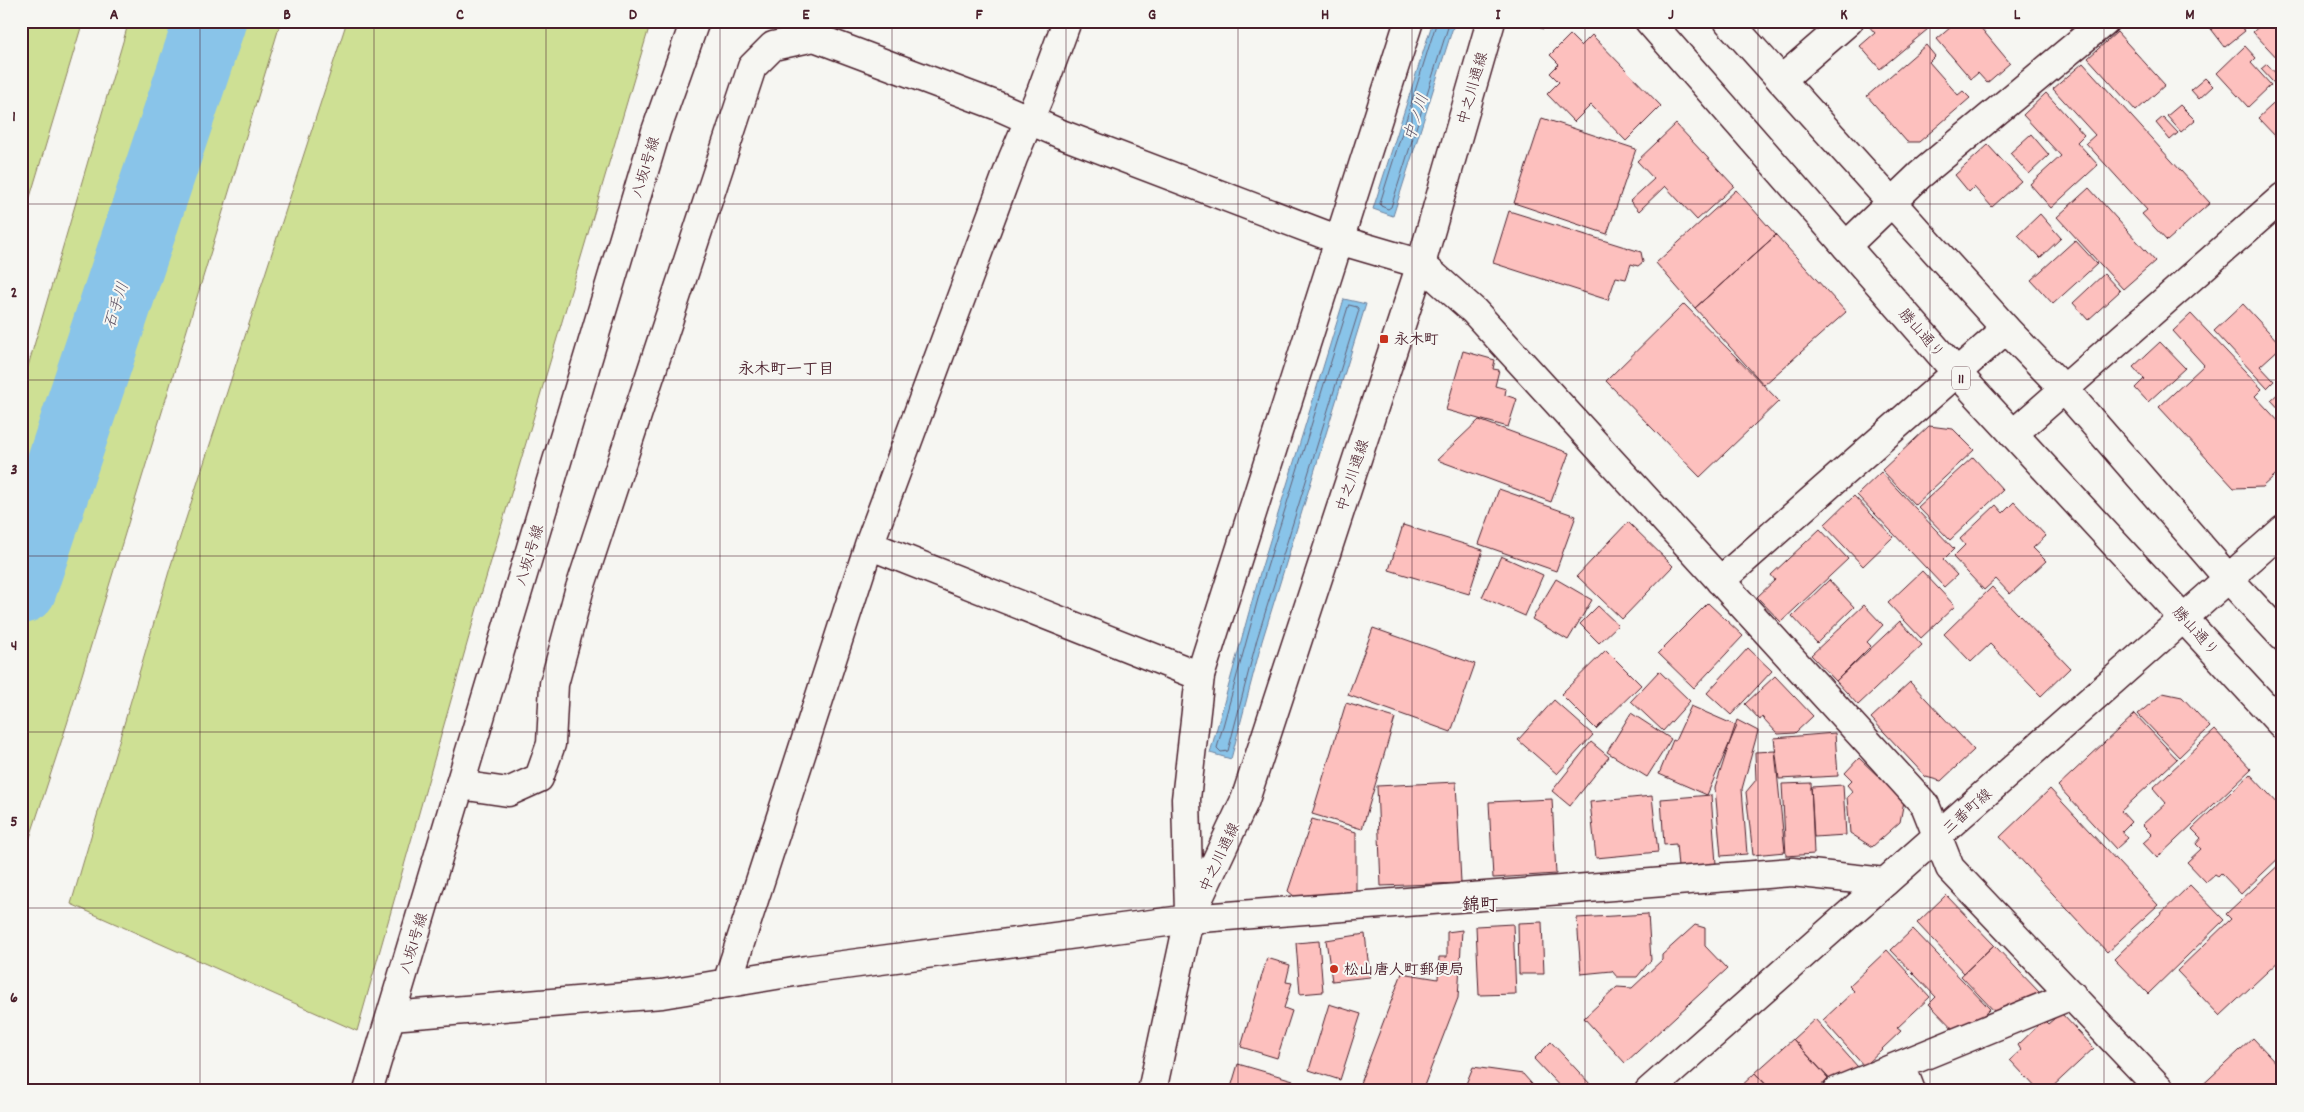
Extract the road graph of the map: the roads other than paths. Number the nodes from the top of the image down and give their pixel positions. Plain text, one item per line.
1 (695, 21) edge
2 (1067, 21) edge
3 (1409, 21) edge
4 (1491, 21) edge
5 (1649, 21) edge
6 (1728, 21) edge
7 (1849, 21) edge
8 (2105, 21) edge
9 (815, 29) edge
10 (1781, 80) junction
11 (1029, 120) junction
12 (2283, 197) edge
13 (1891, 201) junction
14 (1339, 240) junction
15 (1846, 246) junction
16 (1422, 264) junction
17 (2006, 329) junction
18 (1957, 373) junction
19 (2064, 389) junction
20 (2013, 434) junction
21 (2283, 530) edge
22 (869, 545) junction
23 (2228, 578) junction
24 (1720, 582) junction
25 (2184, 617) junction
26 (2283, 637) edge
27 (1200, 676) junction
28 (2283, 726) edge
29 (460, 785) junction
30 (1938, 837) junction
31 (1885, 882) junction
32 (1189, 919) junction
33 (727, 983) junction
34 (2072, 995) junction
35 (391, 1016) junction
36 (1900, 1065) junction
37 (368, 1091) edge
38 (1152, 1091) edge
39 (1650, 1091) edge
40 (1838, 1091) edge
41 (1911, 1091) edge
42 (2162, 1091) edge

1 - 29 main road, 八坂1号線
2 - 11 main road
3 - 14 main road, 中之川通線
4 - 16 main road, 中之川通線
5 - 15 main road, 勝山通り / 11
6 - 10 main road
7 - 10 main road
8 - 13 main road
9 - 11 main road
9 - 29 main road
10 - 13 main road
11 - 14 main road
11 - 22 main road
12 - 19 main road
13 - 15 main road
13 - 17 main road
14 - 16 main road
14 - 27 main road, 中之川通線
15 - 18 main road, 勝山通り / 11
16 - 24 main road
16 - 32 main road, 中之川通線
17 - 18 main road
17 - 19 main road
18 - 20 main road, 勝山通り / 11
18 - 24 main road
19 - 20 main road
19 - 23 main road
20 - 25 main road, 勝山通り / 11
21 - 23 main road, 三番町線
22 - 27 main road
22 - 33 main road
23 - 25 main road, 三番町線
23 - 26 main road
24 - 30 main road
25 - 28 main road, 勝山通り / 11
25 - 30 main road, 三番町線
27 - 32 main road, 中之川通線
29 - 35 main road, 八坂1号線
30 - 31 main road, 三番町線
30 - 34 main road
31 - 32 main road
31 - 39 main road, 三番町線
32 - 33 main road
32 - 38 main road, 中之川通線
33 - 35 main road
34 - 36 main road
34 - 42 main road
35 - 37 main road, 八坂1号線
36 - 40 main road
36 - 41 main road

